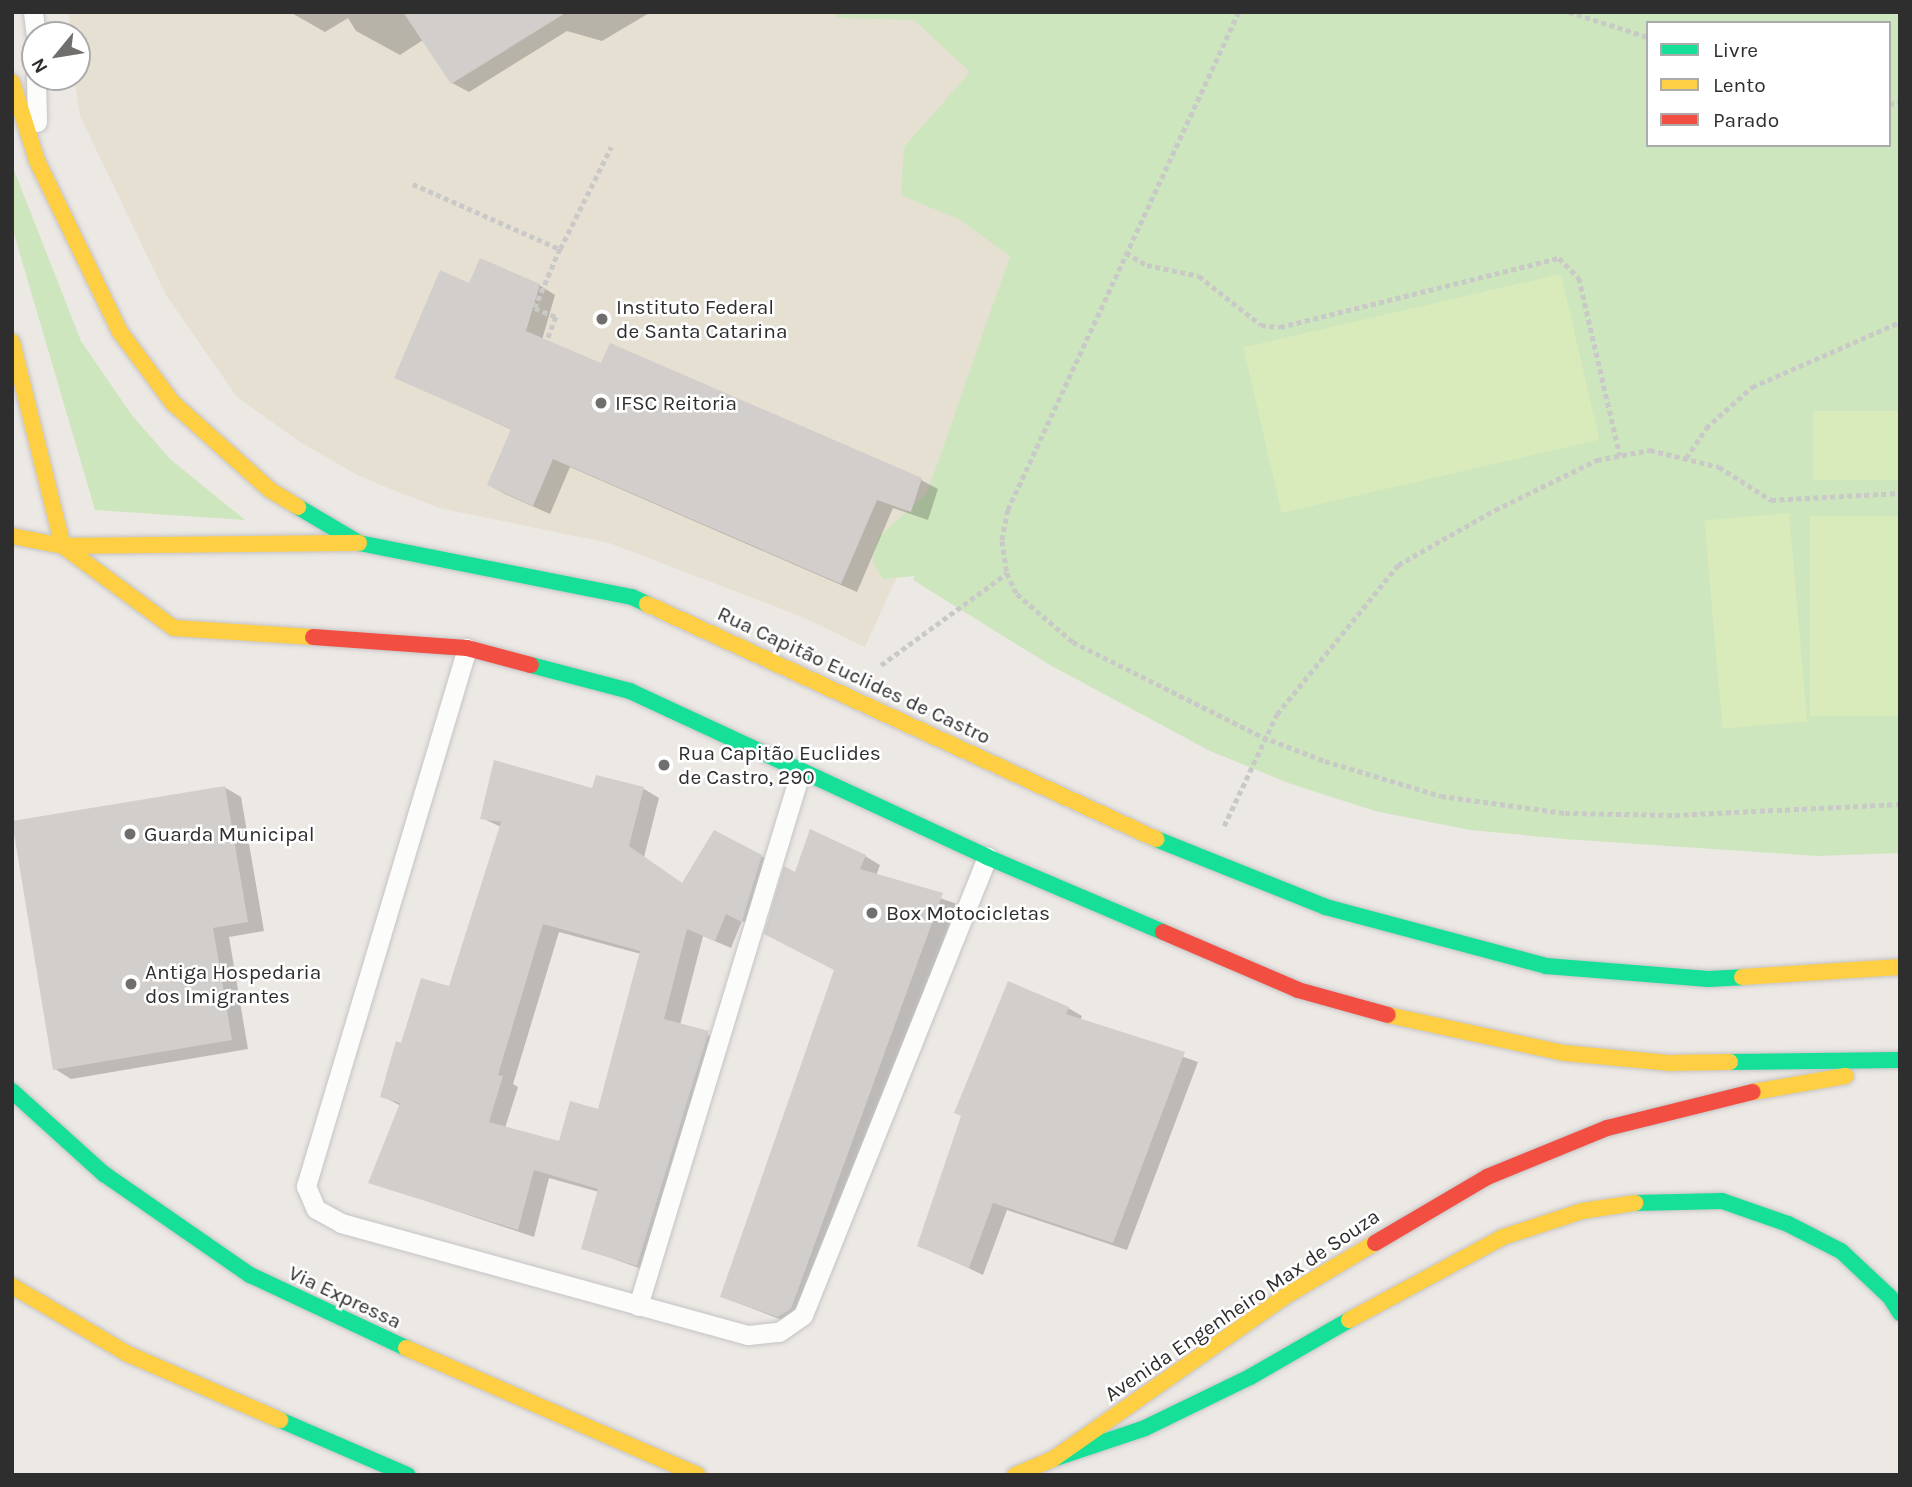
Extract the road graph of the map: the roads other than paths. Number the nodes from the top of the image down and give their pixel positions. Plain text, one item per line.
1 (12, 82) edge
2 (36, 91) edge
3 (37, 161) junction
4 (12, 342) edge
5 (12, 536) edge
6 (359, 543) junction
7 (63, 546) junction
8 (467, 648) junction
9 (800, 773) junction
10 (987, 857) junction
11 (1900, 967) edge
12 (1900, 1059) edge
13 (1900, 1066) edge
14 (12, 1091) edge
15 (12, 1286) edge
16 (638, 1306) junction
17 (1900, 1313) edge
18 (1053, 1459) junction
19 (408, 1475) edge
20 (698, 1475) edge
21 (1015, 1475) edge

1 - 3 main road, Rua Capitão Euclides de Castro
2 - 3 lane
3 - 6 main road, Rua Capitão Euclides de Castro
4 - 7 main road
5 - 7 main road
6 - 7 main road
6 - 11 main road, Rua Capitão Euclides de Castro
7 - 8 main road
8 - 9 main road
8 - 16 lane
9 - 10 main road
9 - 16 lane
10 - 12 main road
10 - 16 lane
13 - 18 main road, Avenida Engenheiro Max de Souza
14 - 20 main road, Via Expressa
15 - 19 main road
17 - 18 main road
18 - 21 main road, Avenida Engenheiro Max de Souza

